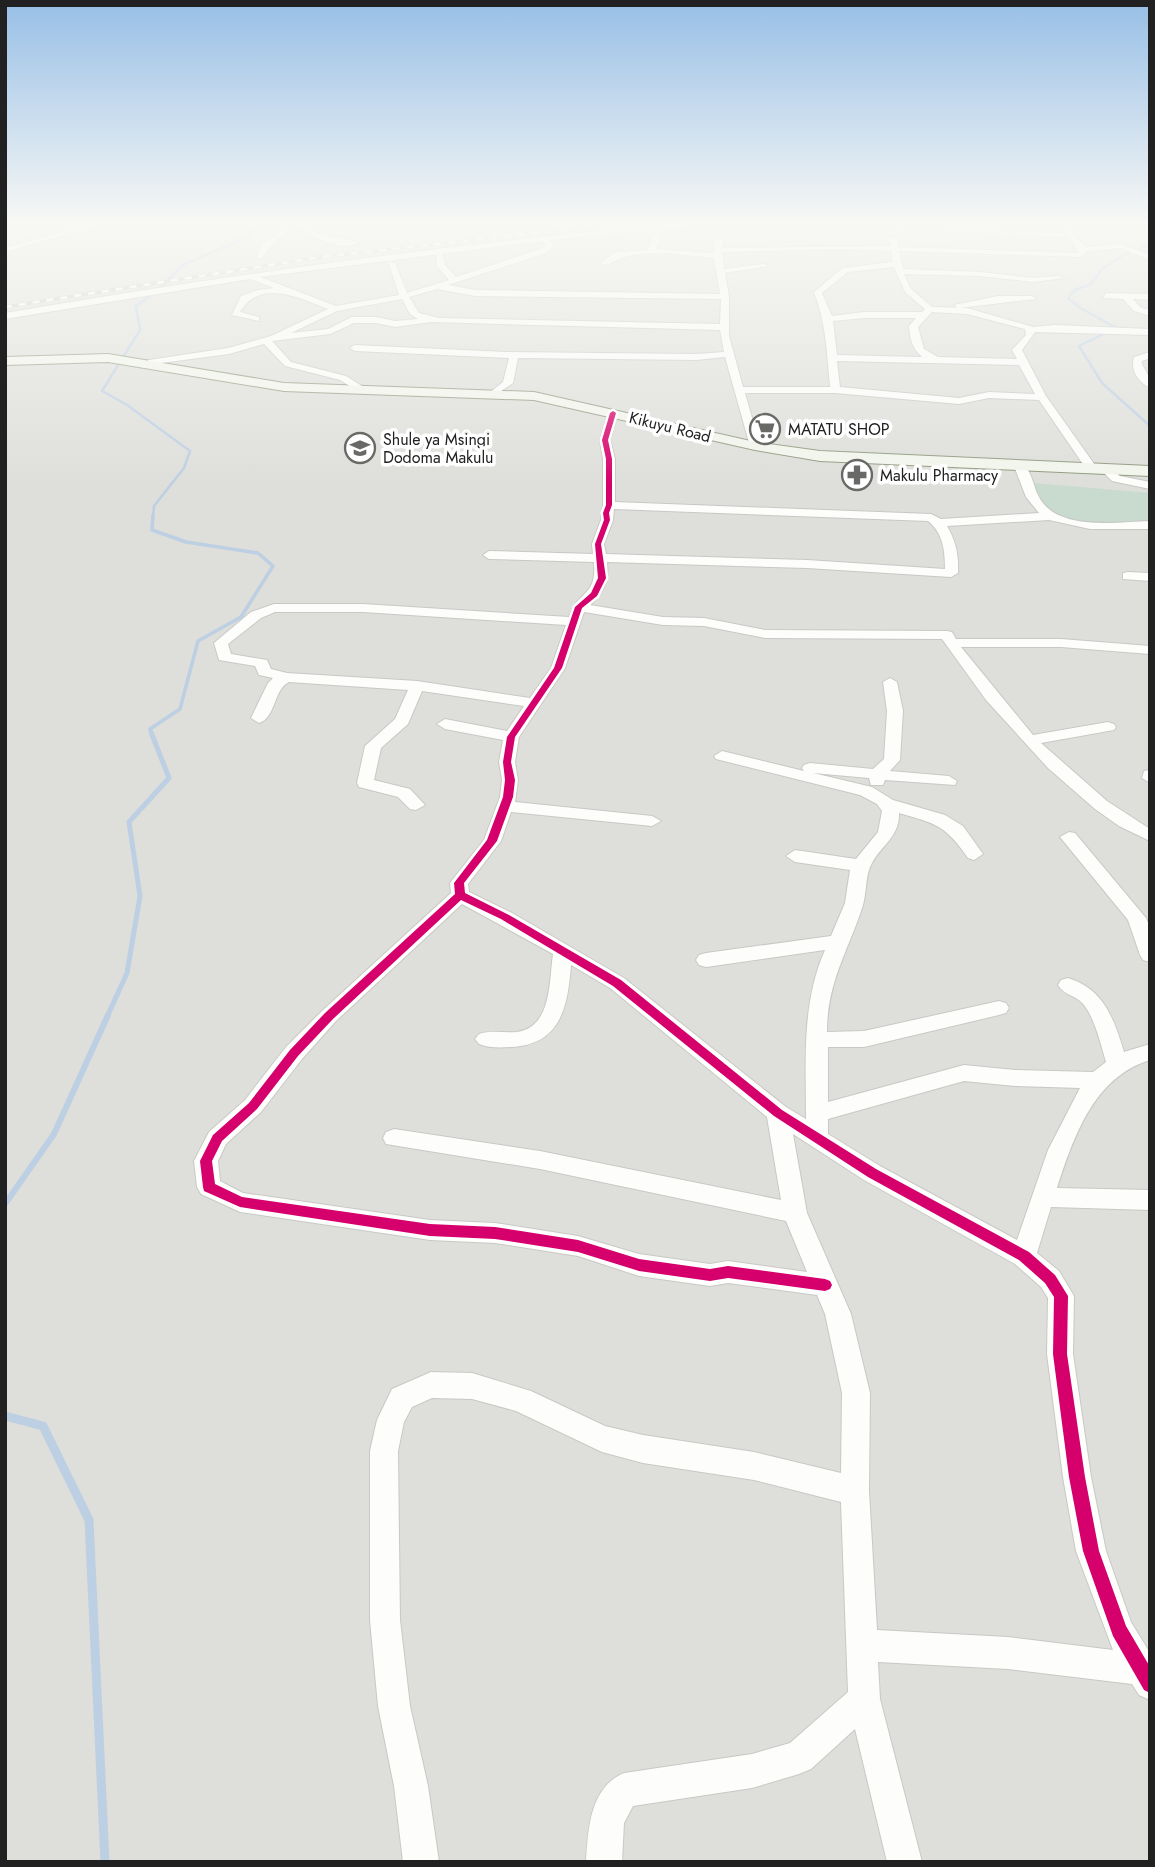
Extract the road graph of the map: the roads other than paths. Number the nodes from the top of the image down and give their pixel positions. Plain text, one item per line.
1 (46, 309) edge
2 (237, 309) edge
3 (335, 309) edge
4 (410, 309) edge
5 (725, 309) edge
6 (824, 309) edge
7 (925, 309) edge
8 (947, 309) edge
9 (948, 309) edge
10 (927, 312) junction
11 (5, 316) edge
12 (256, 319) dead end
13 (433, 319) junction
14 (827, 319) junction
15 (724, 327) junction
16 (1031, 330) junction
17 (1150, 332) edge
18 (270, 339) junction
19 (355, 348) dead end
20 (727, 354) junction
21 (514, 355) junction
22 (1150, 355) edge
23 (833, 358) junction
24 (931, 360) junction
25 (5, 361) edge
26 (1022, 362) junction
27 (149, 363) junction
28 (1137, 370) junction
29 (1150, 370) edge
30 (1150, 385) edge
31 (361, 390) junction
32 (739, 390) junction
33 (835, 390) junction
34 (494, 393) junction
35 (1041, 397) junction
36 (613, 413) junction
37 (755, 446) junction
38 (1020, 466) junction
39 (1098, 468) junction
40 (1150, 471) edge
41 (1150, 486) edge
42 (609, 505) junction
43 (1051, 516) junction
44 (940, 523) junction
45 (1150, 525) edge
46 (489, 555) dead end
47 (599, 557) junction
48 (1128, 576) dead end
49 (1150, 577) edge
50 (576, 614) junction
51 (950, 643) junction
52 (1150, 650) edge
53 (287, 677) junction
54 (890, 682) dead end
55 (417, 686) junction
56 (536, 703) junction
57 (259, 718) dead end
58 (445, 724) dead end
59 (1108, 727) dead end
60 (511, 737) junction
61 (1029, 740) junction
62 (722, 756) dead end
63 (771, 768) junction
64 (877, 774) junction
65 (949, 781) dead end
66 (882, 800) junction
67 (416, 805) dead end
68 (504, 806) junction
69 (652, 821) dead end
70 (1150, 836) edge
71 (1069, 837) dead end
72 (974, 854) dead end
73 (794, 856) dead end
74 (862, 866) junction
75 (460, 895) junction
76 (840, 941) junction
77 (564, 951) junction
78 (1150, 955) edge
79 (706, 960) dead end
80 (1068, 985) dead end
81 (999, 1008) dead end
82 (486, 1038) dead end
83 (817, 1040) junction
84 (1150, 1052) edge
85 (1117, 1063) junction
86 (1100, 1080) junction
87 (778, 1114) junction
88 (819, 1114) junction
89 (394, 1138) dead end
90 (817, 1138) junction
91 (1044, 1197) junction
92 (1150, 1200) edge
93 (795, 1213) junction
94 (1024, 1256) junction
95 (825, 1285) junction
96 (855, 1491) junction
97 (862, 1645) junction
98 (1145, 1676) edge
99 (864, 1699) junction
100 (421, 1862) edge
101 (604, 1862) edge
102 (905, 1862) edge

1 - 11 street
2 - 12 street
3 - 18 street
4 - 13 street
5 - 15 street
6 - 14 street
7 - 10 street
8 - 10 street
9 - 16 street
10 - 14 street
10 - 24 street
13 - 15 street
13 - 18 street
14 - 23 street
15 - 20 street
16 - 17 street
16 - 26 street
18 - 27 street
18 - 31 street
19 - 21 street
20 - 21 street
20 - 32 street
21 - 34 street
22 - 28 street
23 - 24 street
23 - 33 street
24 - 26 street
25 - 27 main road, Kikuyu Road
26 - 35 street
27 - 31 main road, Kikuyu Road
28 - 29 street
28 - 30 street
31 - 34 main road, Kikuyu Road
32 - 33 street
32 - 37 street
33 - 35 street
34 - 36 main road, Kikuyu Road
35 - 39 street
36 - 37 main road, Kikuyu Road
36 - 42 street
37 - 38 main road, Kikuyu Road
38 - 39 main road, Kikuyu Road
38 - 43 street
39 - 40 main road, Kikuyu Road
39 - 41 street
42 - 44 street
42 - 47 street
43 - 44 street
43 - 45 street
44 - 47 street
46 - 47 street
47 - 50 street
48 - 49 street
50 - 51 street
50 - 53 street
50 - 56 street
51 - 52 street
51 - 61 street
53 - 55 street
53 - 57 street
54 - 64 street
55 - 56 street
55 - 67 street
56 - 60 street
58 - 60 street
59 - 61 street
60 - 68 street
61 - 70 street
62 - 63 street
63 - 64 street
63 - 66 street
64 - 65 street
64 - 66 street
66 - 72 street
66 - 74 street
68 - 69 street
68 - 75 street
71 - 78 street
73 - 74 street
74 - 76 street
75 - 77 street
75 - 95 street
76 - 79 street
76 - 83 street
77 - 82 street
77 - 87 street
80 - 85 street
81 - 83 street
83 - 88 street
84 - 85 street
85 - 86 street
86 - 88 street
86 - 91 street
87 - 90 street
87 - 93 street
88 - 90 street
89 - 93 street
90 - 94 street
91 - 92 street
91 - 94 street
93 - 95 street
94 - 98 street
95 - 96 street
96 - 97 street
96 - 100 street
97 - 98 street
97 - 99 street
99 - 101 street
99 - 102 street

